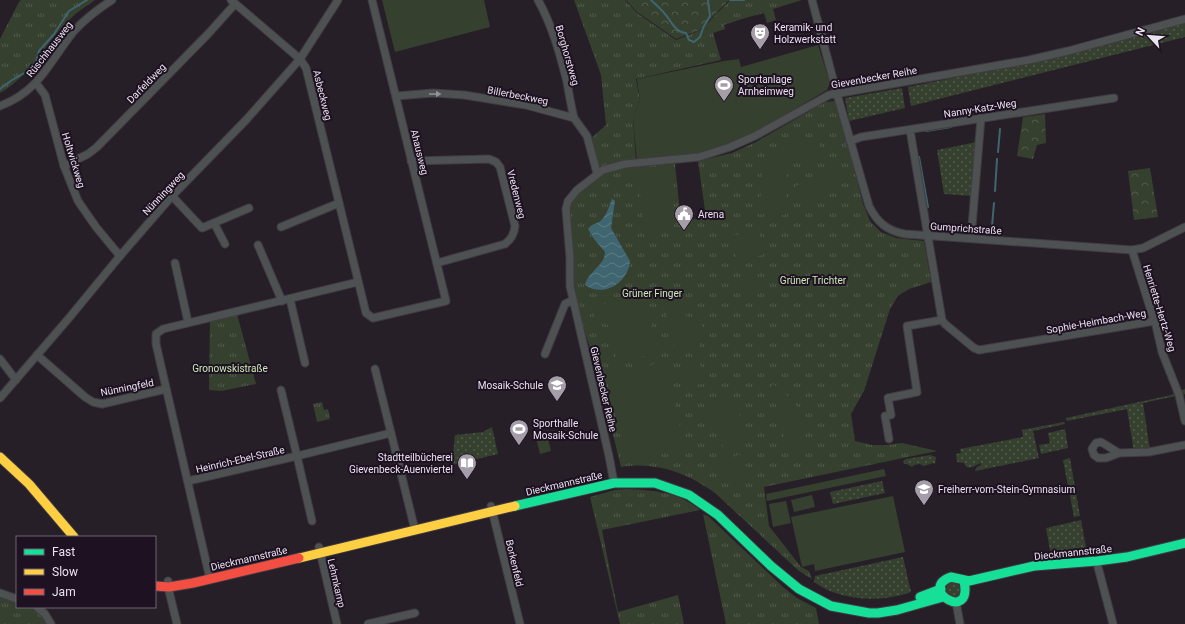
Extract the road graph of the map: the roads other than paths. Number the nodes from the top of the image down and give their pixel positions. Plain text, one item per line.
1 (112, 0) edge
2 (338, 0) edge
3 (372, 0) edge
4 (538, 0) edge
5 (812, 0) edge
6 (233, 2) edge
7 (1185, 19) edge
8 (300, 59) junction
9 (36, 83) junction
10 (836, 94) junction
11 (396, 96) junction
12 (1114, 98) dead end
13 (0, 106) edge
14 (574, 118) junction
15 (981, 118) junction
16 (910, 130) junction
17 (850, 141) junction
18 (412, 160) junction
19 (64, 166) junction
20 (597, 173) junction
21 (172, 196) junction
22 (339, 203) junction
23 (249, 208) dead end
24 (214, 223) junction
25 (281, 227) dead end
26 (1185, 227) edge
27 (927, 235) junction
28 (971, 238) junction
29 (225, 244) dead end
30 (258, 245) dead end
31 (1132, 250) junction
32 (120, 256) junction
33 (176, 263) dead end
34 (436, 263) junction
35 (358, 282) junction
36 (290, 299) junction
37 (573, 300) junction
38 (282, 301) junction
39 (437, 303) joint
40 (942, 320) junction
41 (1155, 321) junction
42 (188, 322) junction
43 (545, 354) dead end
44 (37, 355) junction
45 (0, 359) edge
46 (305, 363) dead end
47 (375, 369) dead end
48 (16, 380) junction
49 (166, 389) junction
50 (281, 390) dead end
51 (0, 398) edge
52 (1185, 421) edge
53 (391, 433) junction
54 (889, 439) dead end
55 (1185, 446) edge
56 (1119, 453) dead end
57 (297, 456) junction
58 (0, 457) edge
59 (0, 464) edge
60 (613, 480) junction
61 (188, 481) junction
62 (492, 509) junction
63 (312, 521) dead end
64 (414, 527) junction
65 (66, 536) edge
66 (73, 536) edge
67 (1185, 543) edge
68 (1185, 548) edge
69 (319, 550) junction
70 (1098, 567) junction
71 (210, 576) junction
72 (156, 580) edge
73 (964, 582) junction
74 (169, 584) junction
75 (156, 586) edge
76 (966, 591) junction
77 (0, 593) edge
78 (942, 593) junction
79 (16, 599) edge
80 (956, 602) junction
81 (38, 608) edge
82 (414, 613) dead end
83 (51, 624) edge
84 (177, 624) edge
85 (337, 624) edge
86 (368, 624) edge
87 (520, 624) edge
88 (960, 624) edge
89 (1113, 624) edge

1 - 9 street, Rüschhausweg
2 - 8 street, Nünningweg
3 - 11 street, Ahausweg
4 - 14 street, Borghorstweg
5 - 10 street, Gumprichstraße
6 - 8 street, Asbeckweg
6 - 19 street, Darfeldweg
7 - 10 street, Gievenbecker Reihe
8 - 21 street, Nünningweg
8 - 22 street, Asbeckweg
9 - 13 street, Rüschhausweg
9 - 19 street, Holtwickweg
10 - 17 street, Gumprichstraße
10 - 20 street, Gievenbecker Reihe
11 -> 14 street, Billerbeckweg
11 - 18 street, Ahausweg
12 - 15 street, Nanny-Katz-Weg
14 - 20 street
15 - 16 street, Nanny-Katz-Weg
15 - 28 street
16 - 17 street, Nanny-Katz-Weg
16 - 27 street
17 - 27 street, Gumprichstraße
18 - 34 street, Ahausweg
18 - 34 street, Vredenweg
19 - 32 street, Holtwickweg
20 - 37 street, Gievenbecker Reihe
21 - 24 street
21 - 32 street, Nünningweg
22 - 25 street
22 - 35 street, Asbeckweg
23 - 24 street
24 - 29 street
26 - 31 street, Gumprichstraße
27 - 28 street, Gumprichstraße
27 - 40 street
28 - 31 street, Gumprichstraße
30 - 38 street
31 - 41 street, Henriette-Hertz-Weg
32 - 44 street, Nünningweg
33 - 42 street
34 - 39 street, Ahausweg
35 - 36 street
35 - 39 street, Asbeckweg
36 - 38 street
36 - 46 street
37 - 43 street
37 - 60 street, Gievenbecker Reihe
38 - 42 street
40 - 41 street, Sophie-Heimbach-Weg
40 - 54 street
41 - 52 street, Henriette-Hertz-Weg
42 - 49 street
44 - 48 street, Nünningweg
44 - 49 street, Nünningfeld
45 - 48 street
47 - 53 street
48 - 51 street, Nünningweg
49 - 61 street
50 - 57 street, Heinrich-Ebel-Straße
53 - 57 street, Heinrich-Ebel-Straße
53 - 64 street
55 - 56 street
57 - 61 street, Heinrich-Ebel-Straße
57 - 63 street, Heinrich-Ebel-Straße
58 - 66 street
59 - 65 street
60 - 62 street, Dieckmannstraße
60 - 78 street, Dieckmannstraße
61 - 71 street
62 - 64 street, Dieckmannstraße
62 - 87 street, Borkenfeld
64 - 69 street, Dieckmannstraße
67 - 73 street, Dieckmannstraße
68 - 70 street, Dieckmannstraße
69 - 71 street, Dieckmannstraße
69 - 85 street, Lehmkamp
70 - 76 street, Dieckmannstraße
70 - 89 street
71 - 74 street, Dieckmannstraße
72 - 74 street, Dieckmannstraße
73 - 76 street
73 - 78 street, Dieckmannstraße
74 - 75 street, Dieckmannstraße
74 - 84 street
76 - 80 street, Dieckmannstraße
77 - 79 street
78 - 80 street
80 - 88 street
81 - 83 street
82 - 86 street

